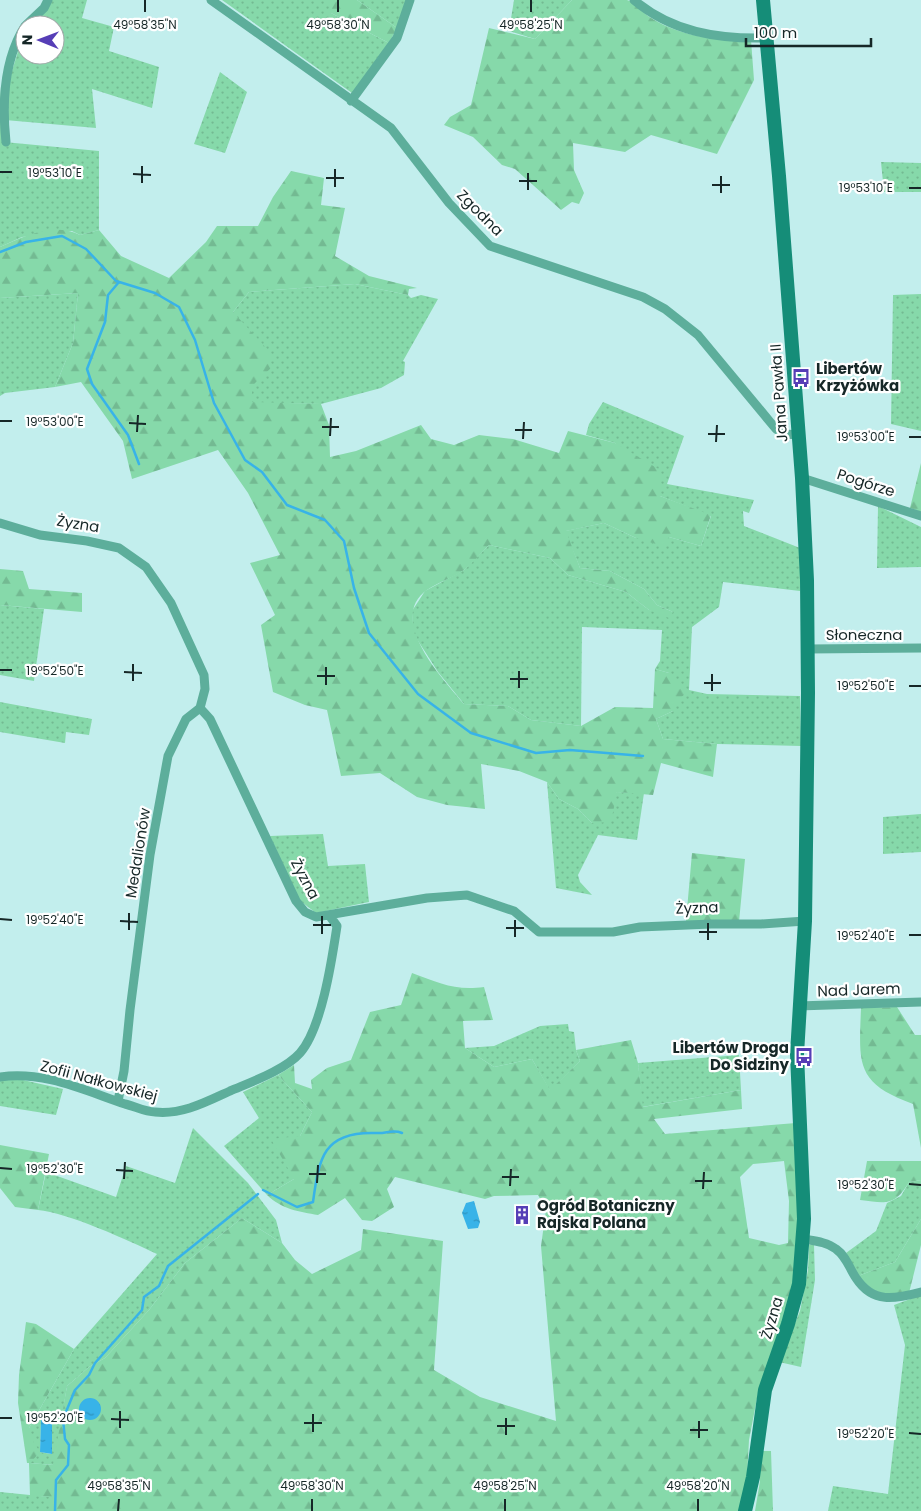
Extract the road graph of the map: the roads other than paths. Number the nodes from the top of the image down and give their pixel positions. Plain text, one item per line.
1 (48, 0) edge
2 (211, 0) edge
3 (410, 0) edge
4 (634, 0) edge
5 (762, 0) edge
6 (37, 15) edge
7 (765, 38) junction
8 (15, 46) edge
9 (351, 101) junction
10 (6, 142) dead end
11 (799, 435) junction
12 (802, 478) junction
13 (921, 516) edge
14 (0, 523) edge
15 (921, 648) edge
16 (808, 649) junction
17 (200, 708) junction
18 (807, 784) joint
19 (329, 915) junction
20 (805, 921) junction
21 (921, 1002) edge
22 (798, 1006) junction
23 (0, 1077) edge
24 (118, 1102) junction
25 (803, 1239) junction
26 (921, 1292) edge
27 (745, 1511) edge

1 - 6 street
2 - 9 street, Zgodna
3 - 9 street
4 - 7 street
5 - 7 street, Jana Pawła II
7 - 11 street, Jana Pawła II
8 - 10 street
9 - 11 street, Zgodna
11 - 12 street, Jana Pawła II
12 - 13 street, Pogórze
12 - 16 street, Jana Pawła II
14 - 17 street, Żyzna
15 - 16 street, Słoneczna
16 - 18 street, Jana Pawła II
17 - 19 street, Żyzna
17 - 24 street, Medalionów
18 - 20 street, Żyzna
19 - 20 street, Żyzna
19 - 24 street, Zofii Nałkowskiej
20 - 22 street, Żyzna
21 - 22 street, Nad Jarem
22 - 25 street, Żyzna
23 - 24 street, Zofii Nałkowskiej
25 - 26 street
25 - 27 street, Żyzna

